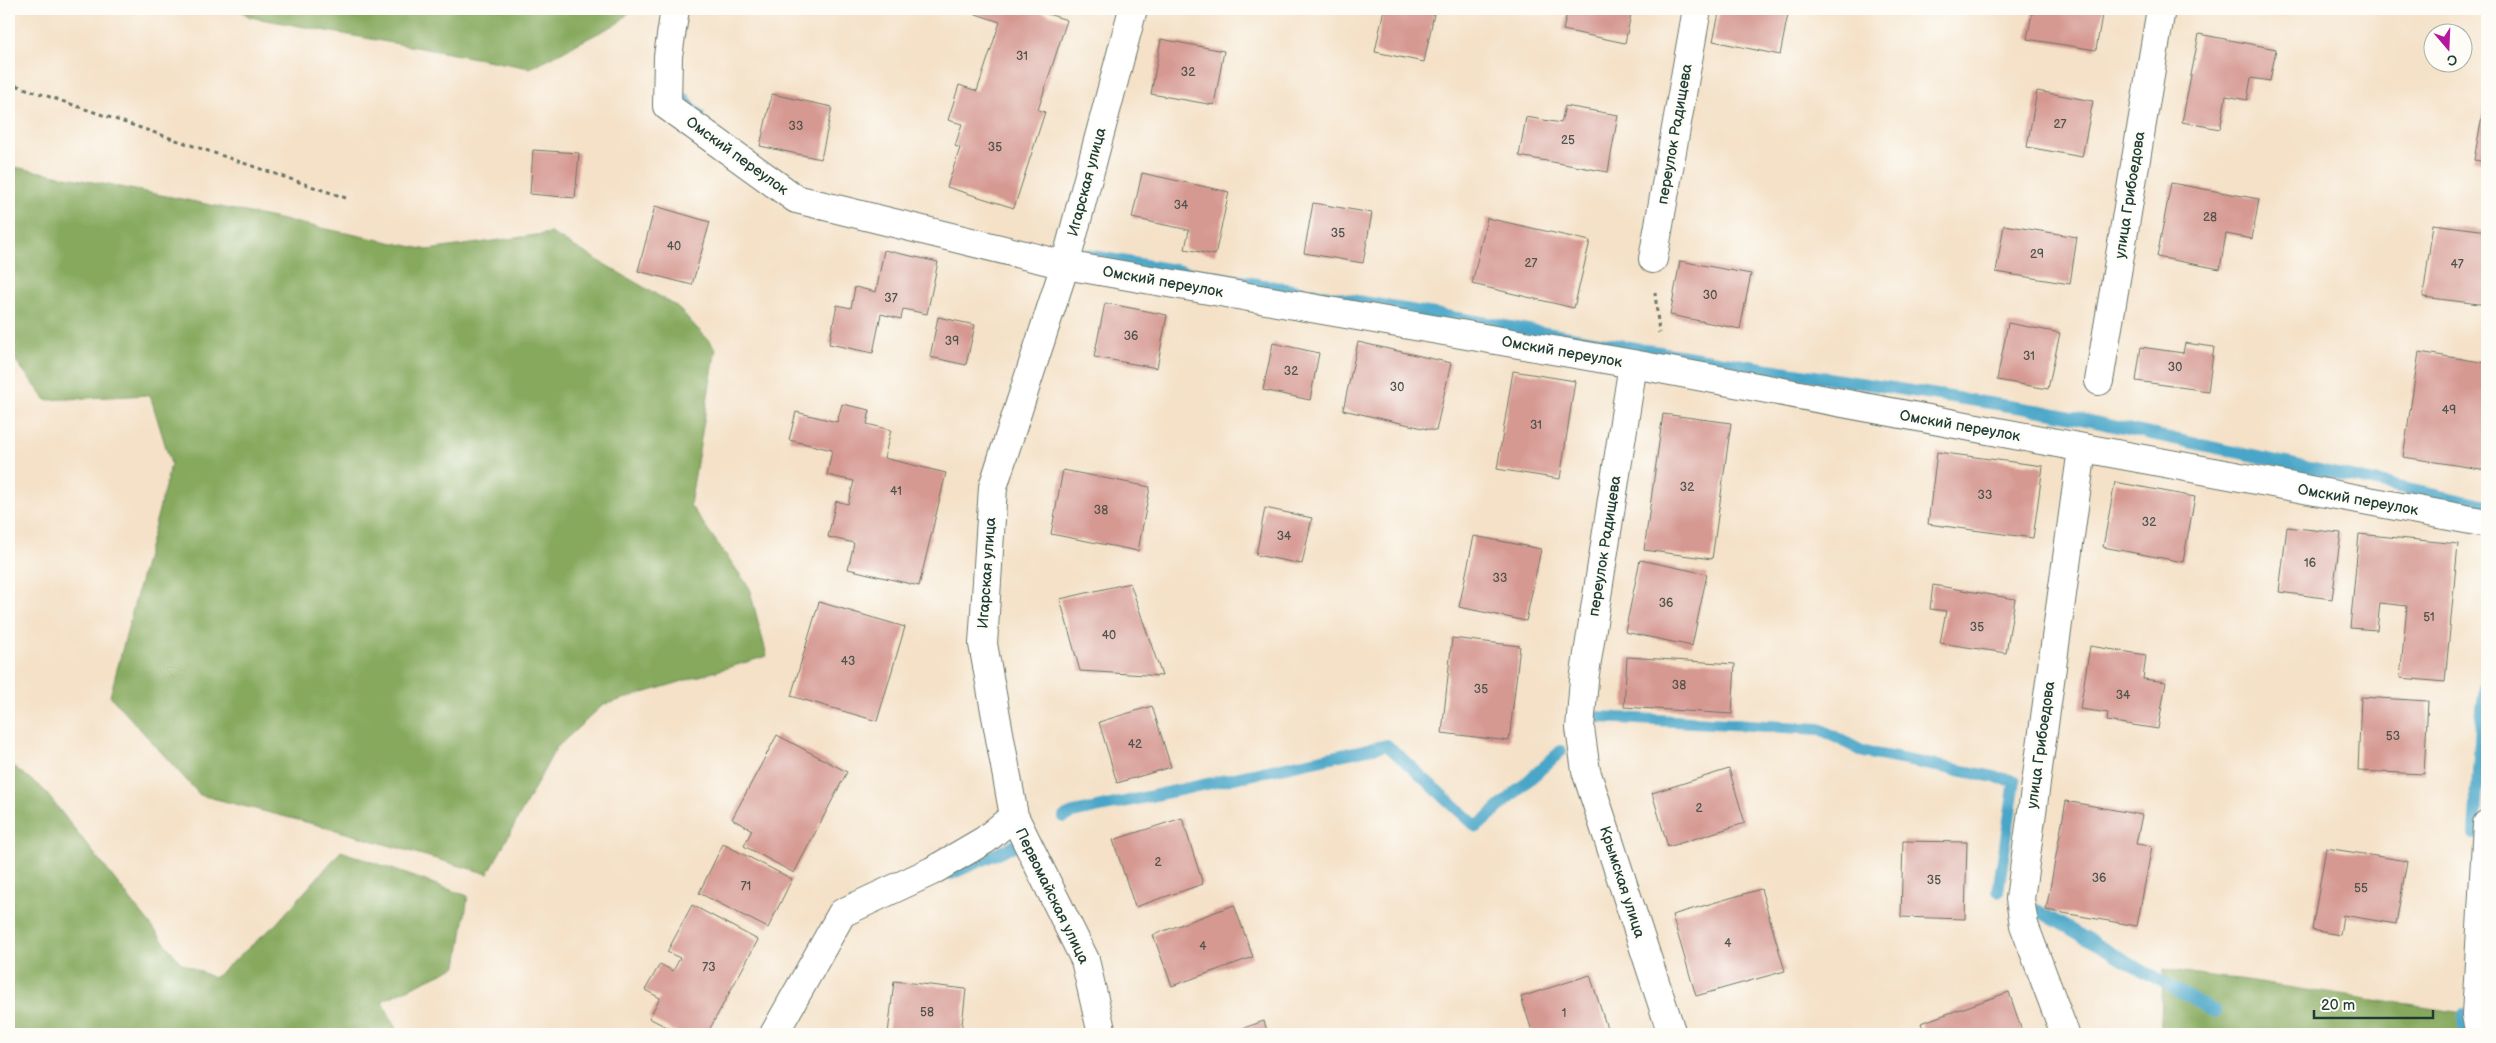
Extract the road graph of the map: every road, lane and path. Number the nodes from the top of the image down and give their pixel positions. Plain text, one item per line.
1 (675, 9) edge
2 (1133, 9) edge
3 (1696, 9) edge
4 (2161, 9) edge
5 (9, 83) edge
6 (346, 198) dead end
7 (1652, 259) dead end
8 (1065, 265) junction
9 (1633, 364) junction
10 (2099, 381) dead end
11 (2082, 449) junction
12 (2487, 524) edge
13 (1580, 728) joint
14 (1014, 816) junction
15 (2487, 824) edge
16 (774, 1034) edge
17 (1102, 1034) edge
18 (1672, 1034) edge
19 (2065, 1034) edge
20 (2480, 1034) edge

1 - 8 street, Омский переулок
2 - 8 street, Игарская улица
3 - 7 street, переулок Радищева
4 - 10 street, улица Грибоедова
5 - 6 path
8 - 9 street, Омский переулок
8 - 14 street, Игарская улица
9 - 11 street, Омский переулок
9 - 13 street, переулок Радищева
11 - 12 street, Омский переулок
11 - 19 street, улица Грибоедова
13 - 18 street, Крымская улица
14 - 16 street
14 - 17 street, Первомайская улица
15 - 20 street

